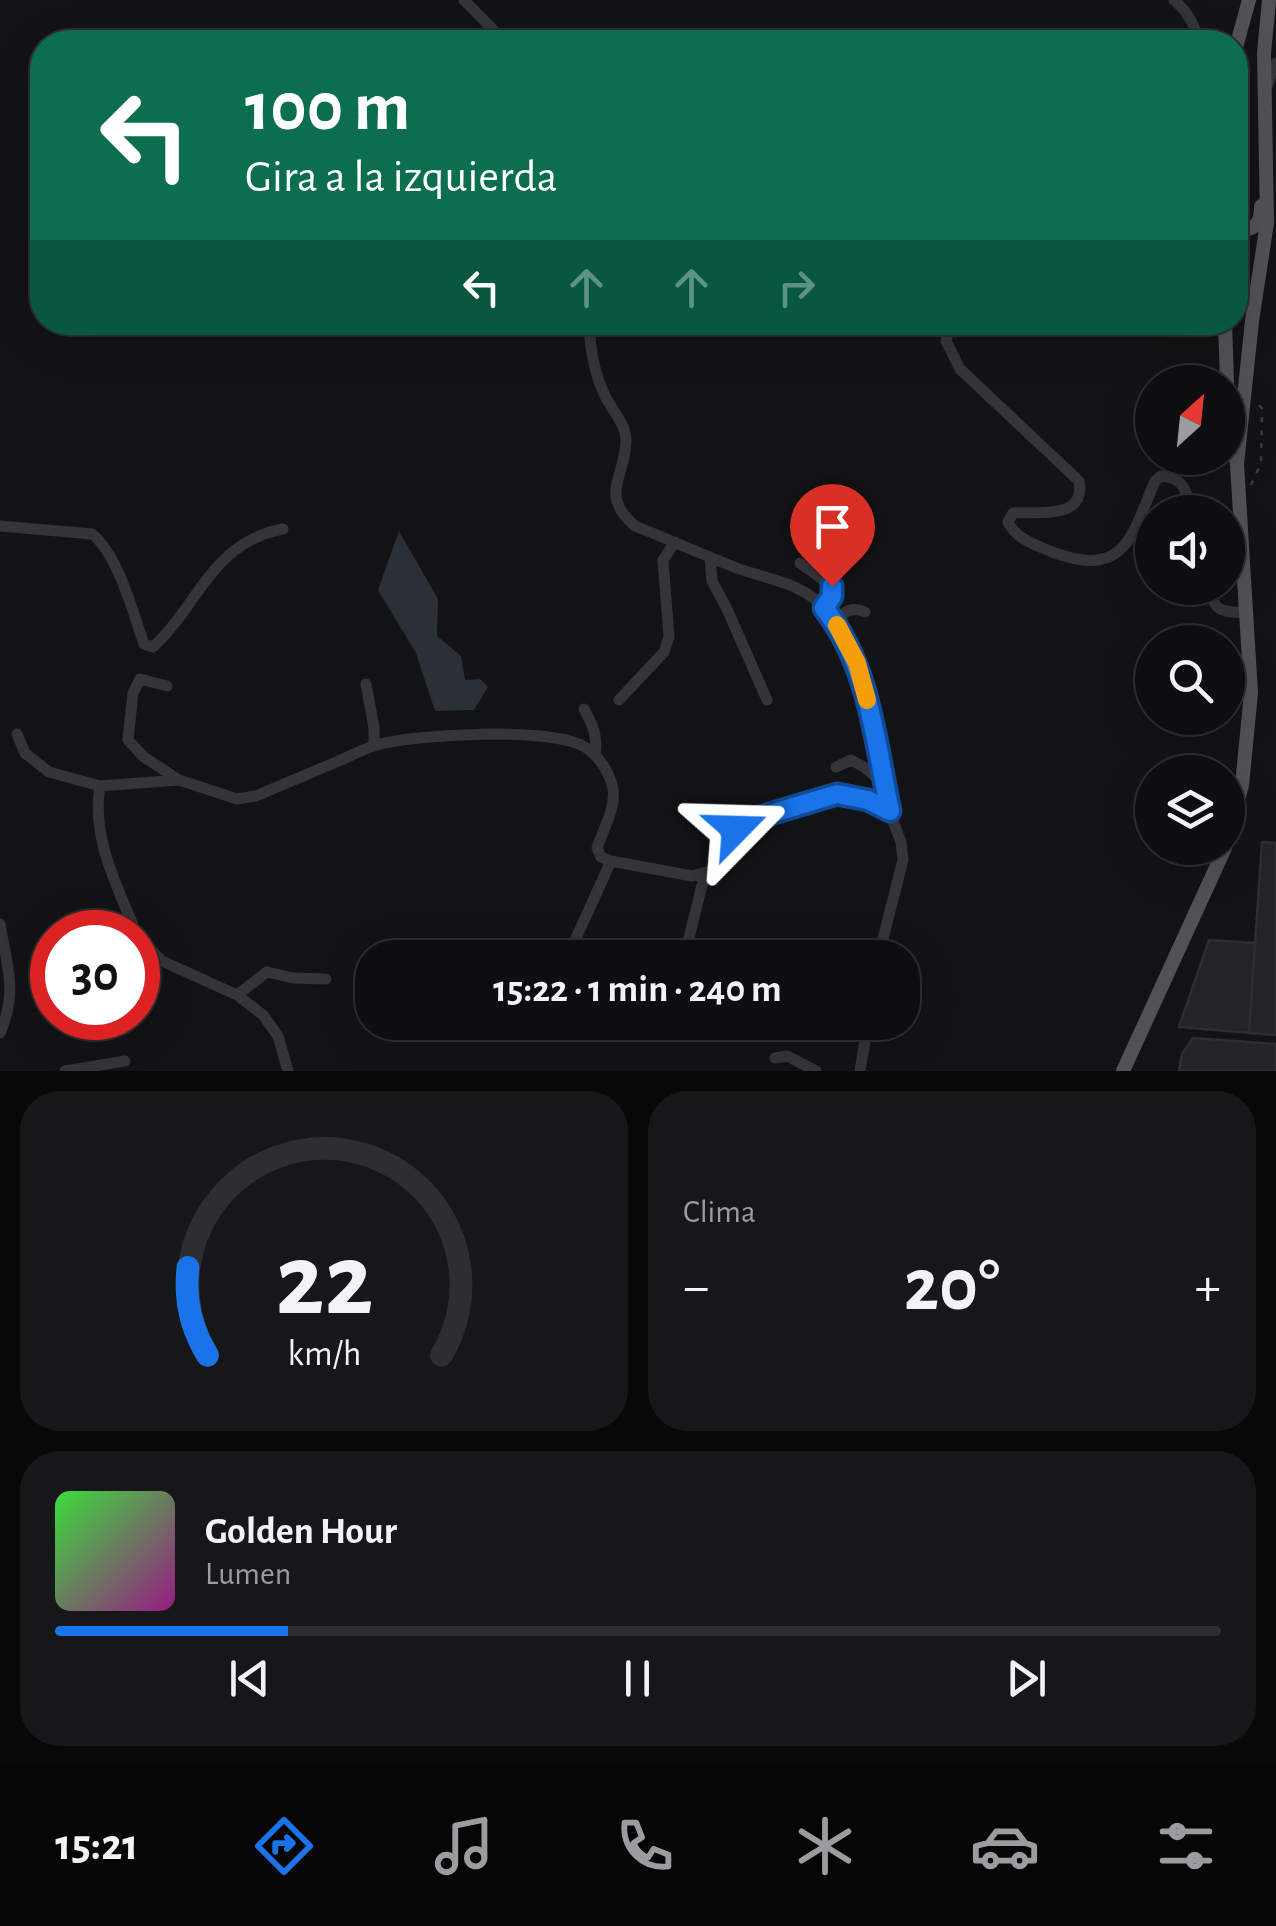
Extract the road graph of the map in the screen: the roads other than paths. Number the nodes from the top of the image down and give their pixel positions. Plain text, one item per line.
1 (464, 0) edge
2 (1174, 0) edge
3 (1249, 0) edge
4 (1269, 0) edge
5 (493, 30) edge
6 (1194, 30) edge
7 (1241, 30) edge
8 (1276, 63) edge
9 (1265, 90) junction
10 (1266, 130) junction
11 (1248, 230) edge
12 (590, 335) edge
13 (947, 335) edge
14 (1225, 335) edge
15 (1226, 365) edge
16 (1245, 385) edge
17 (1238, 475) edge
18 (1149, 495) edge
19 (1188, 495) edge
20 (0, 526) edge
21 (1135, 526) edge
22 (284, 529) dead end
23 (675, 542) junction
24 (710, 557) junction
25 (800, 563) dead end
26 (1215, 605) edge
27 (824, 608) junction
28 (865, 612) dead end
29 (1246, 613) junction
30 (837, 624) junction
31 (366, 684) dead end
32 (167, 686) dead end
33 (619, 700) dead end
34 (767, 700) dead end
35 (584, 709) dead end
36 (17, 734) dead end
37 (374, 746) junction
38 (596, 755) junction
39 (836, 766) dead end
40 (1245, 768) edge
41 (179, 780) junction
42 (884, 784) junction
43 (100, 786) junction
44 (890, 811) junction
45 (611, 861) junction
46 (1216, 865) edge
47 (705, 873) junction
48 (127, 910) edge
49 (0, 924) edge
50 (574, 940) edge
51 (688, 940) edge
52 (882, 940) edge
53 (160, 958) edge
54 (326, 980) dead end
55 (238, 995) junction
56 (0, 1032) edge
57 (865, 1040) edge
58 (776, 1058) dead end
59 (124, 1061) dead end
60 (65, 1071) edge
61 (288, 1071) edge
62 (816, 1071) edge
63 (860, 1071) edge
64 (1123, 1071) edge

1 - 5 street
2 - 6 street
3 - 7 main road
4 - 9 main road
8 - 9 street
9 - 10 main road
10 - 11 main road
10 - 16 main road
12 - 23 street
13 - 21 street
14 - 15 main road
17 - 29 main road
18 - 19 street
20 - 22 street
23 - 24 street
23 - 33 street
24 - 27 street
24 - 34 street
25 - 27 street
26 - 29 street
27 - 30 street
28 - 30 street
29 - 40 main road
30 - 42 street
31 - 37 street
32 - 41 street
35 - 38 street
36 - 43 street
37 - 38 street
37 - 41 street
38 - 45 street
39 - 42 street
41 - 43 street
42 - 44 street
43 - 48 street
44 - 47 street
44 - 52 street
45 - 47 street
45 - 50 street
46 - 64 main road
47 - 51 street
49 - 56 street
53 - 55 street
54 - 55 street
55 - 61 street
57 - 63 street
58 - 62 street
59 - 60 street

